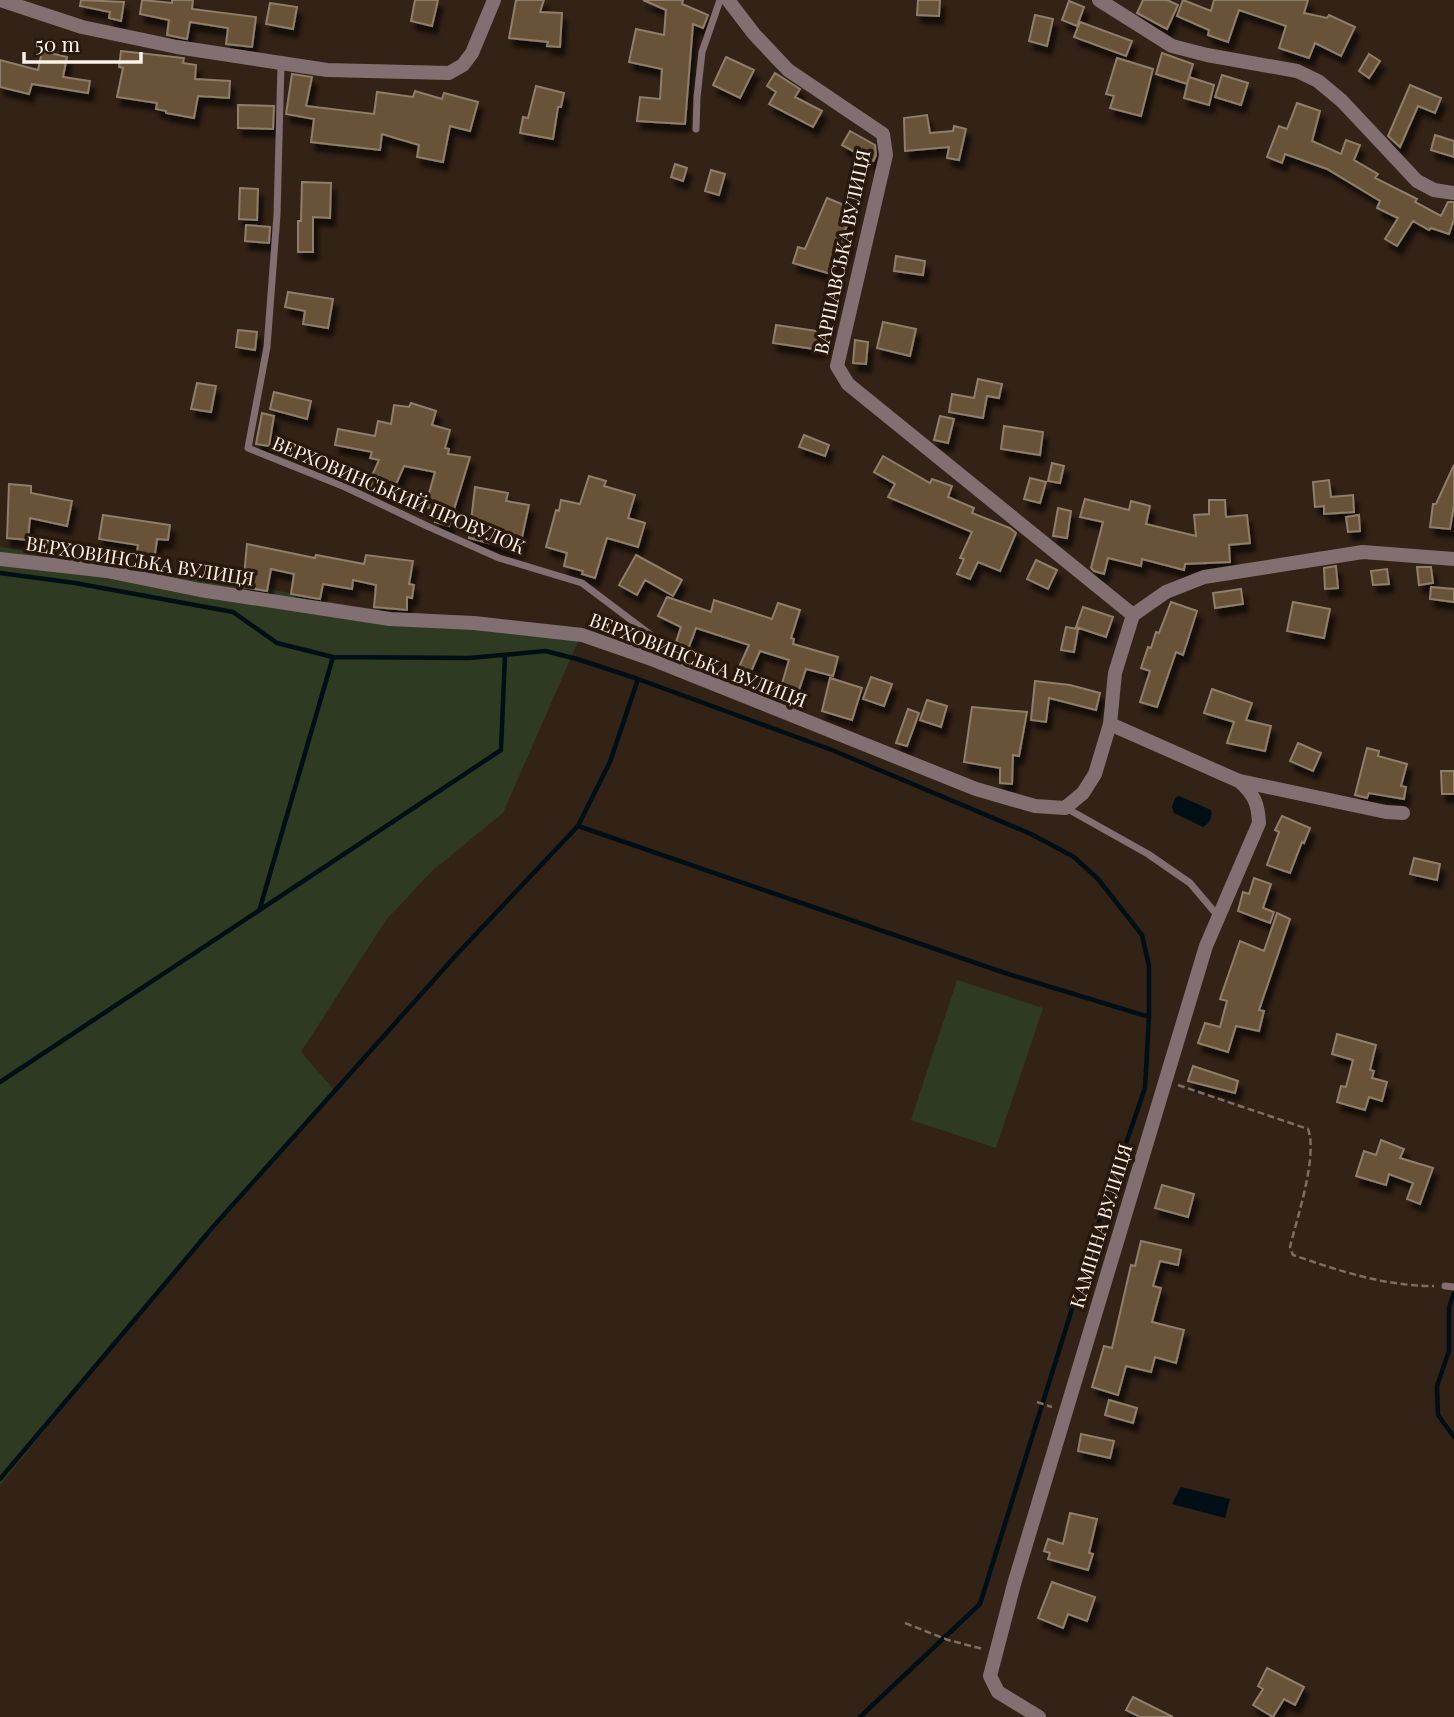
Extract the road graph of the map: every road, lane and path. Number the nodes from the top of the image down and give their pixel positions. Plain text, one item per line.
1 (0, 0) edge
2 (494, 0) edge
3 (720, 0) edge
4 (728, 0) edge
5 (1098, 0) edge
6 (281, 63) junction
7 (696, 129) dead end
8 (1454, 193) edge
9 (0, 559) edge
10 (1454, 559) edge
11 (1133, 614) junction
12 (680, 671) junction
13 (1110, 724) junction
14 (1239, 781) junction
15 (1065, 808) junction
16 (1403, 813) dead end
17 (1217, 916) junction
18 (1165, 1080) junction
19 (1450, 1287) edge
20 (1037, 1402) dead end
21 (1050, 1406) dead end
22 (905, 1623) dead end
23 (996, 1653) junction
24 (1039, 1717) edge

1 - 6 street
2 - 6 street
3 - 7 lane
4 - 11 street, ВАРШАВСЬКА ВУЛИЦЯ
5 - 8 street
6 - 12 lane, ВЕРХОВИНСЬКИЙ ПРОВУЛОК
9 - 12 street, ВЕРХОВИНСЬКА ВУЛИЦЯ
10 - 11 street
11 - 13 street
12 - 15 street, ВЕРХОВИНСЬКА ВУЛИЦЯ
13 - 14 street
13 - 15 street
14 - 16 street
14 - 17 street, КАМІННА ВУЛИЦЯ
15 - 17 lane
17 - 18 street, КАМІННА ВУЛИЦЯ
18 - 19 path
18 - 23 street, КАМІННА ВУЛИЦЯ
20 - 21 path
22 - 23 path
23 - 24 street, КАМІННА ВУЛИЦЯ

